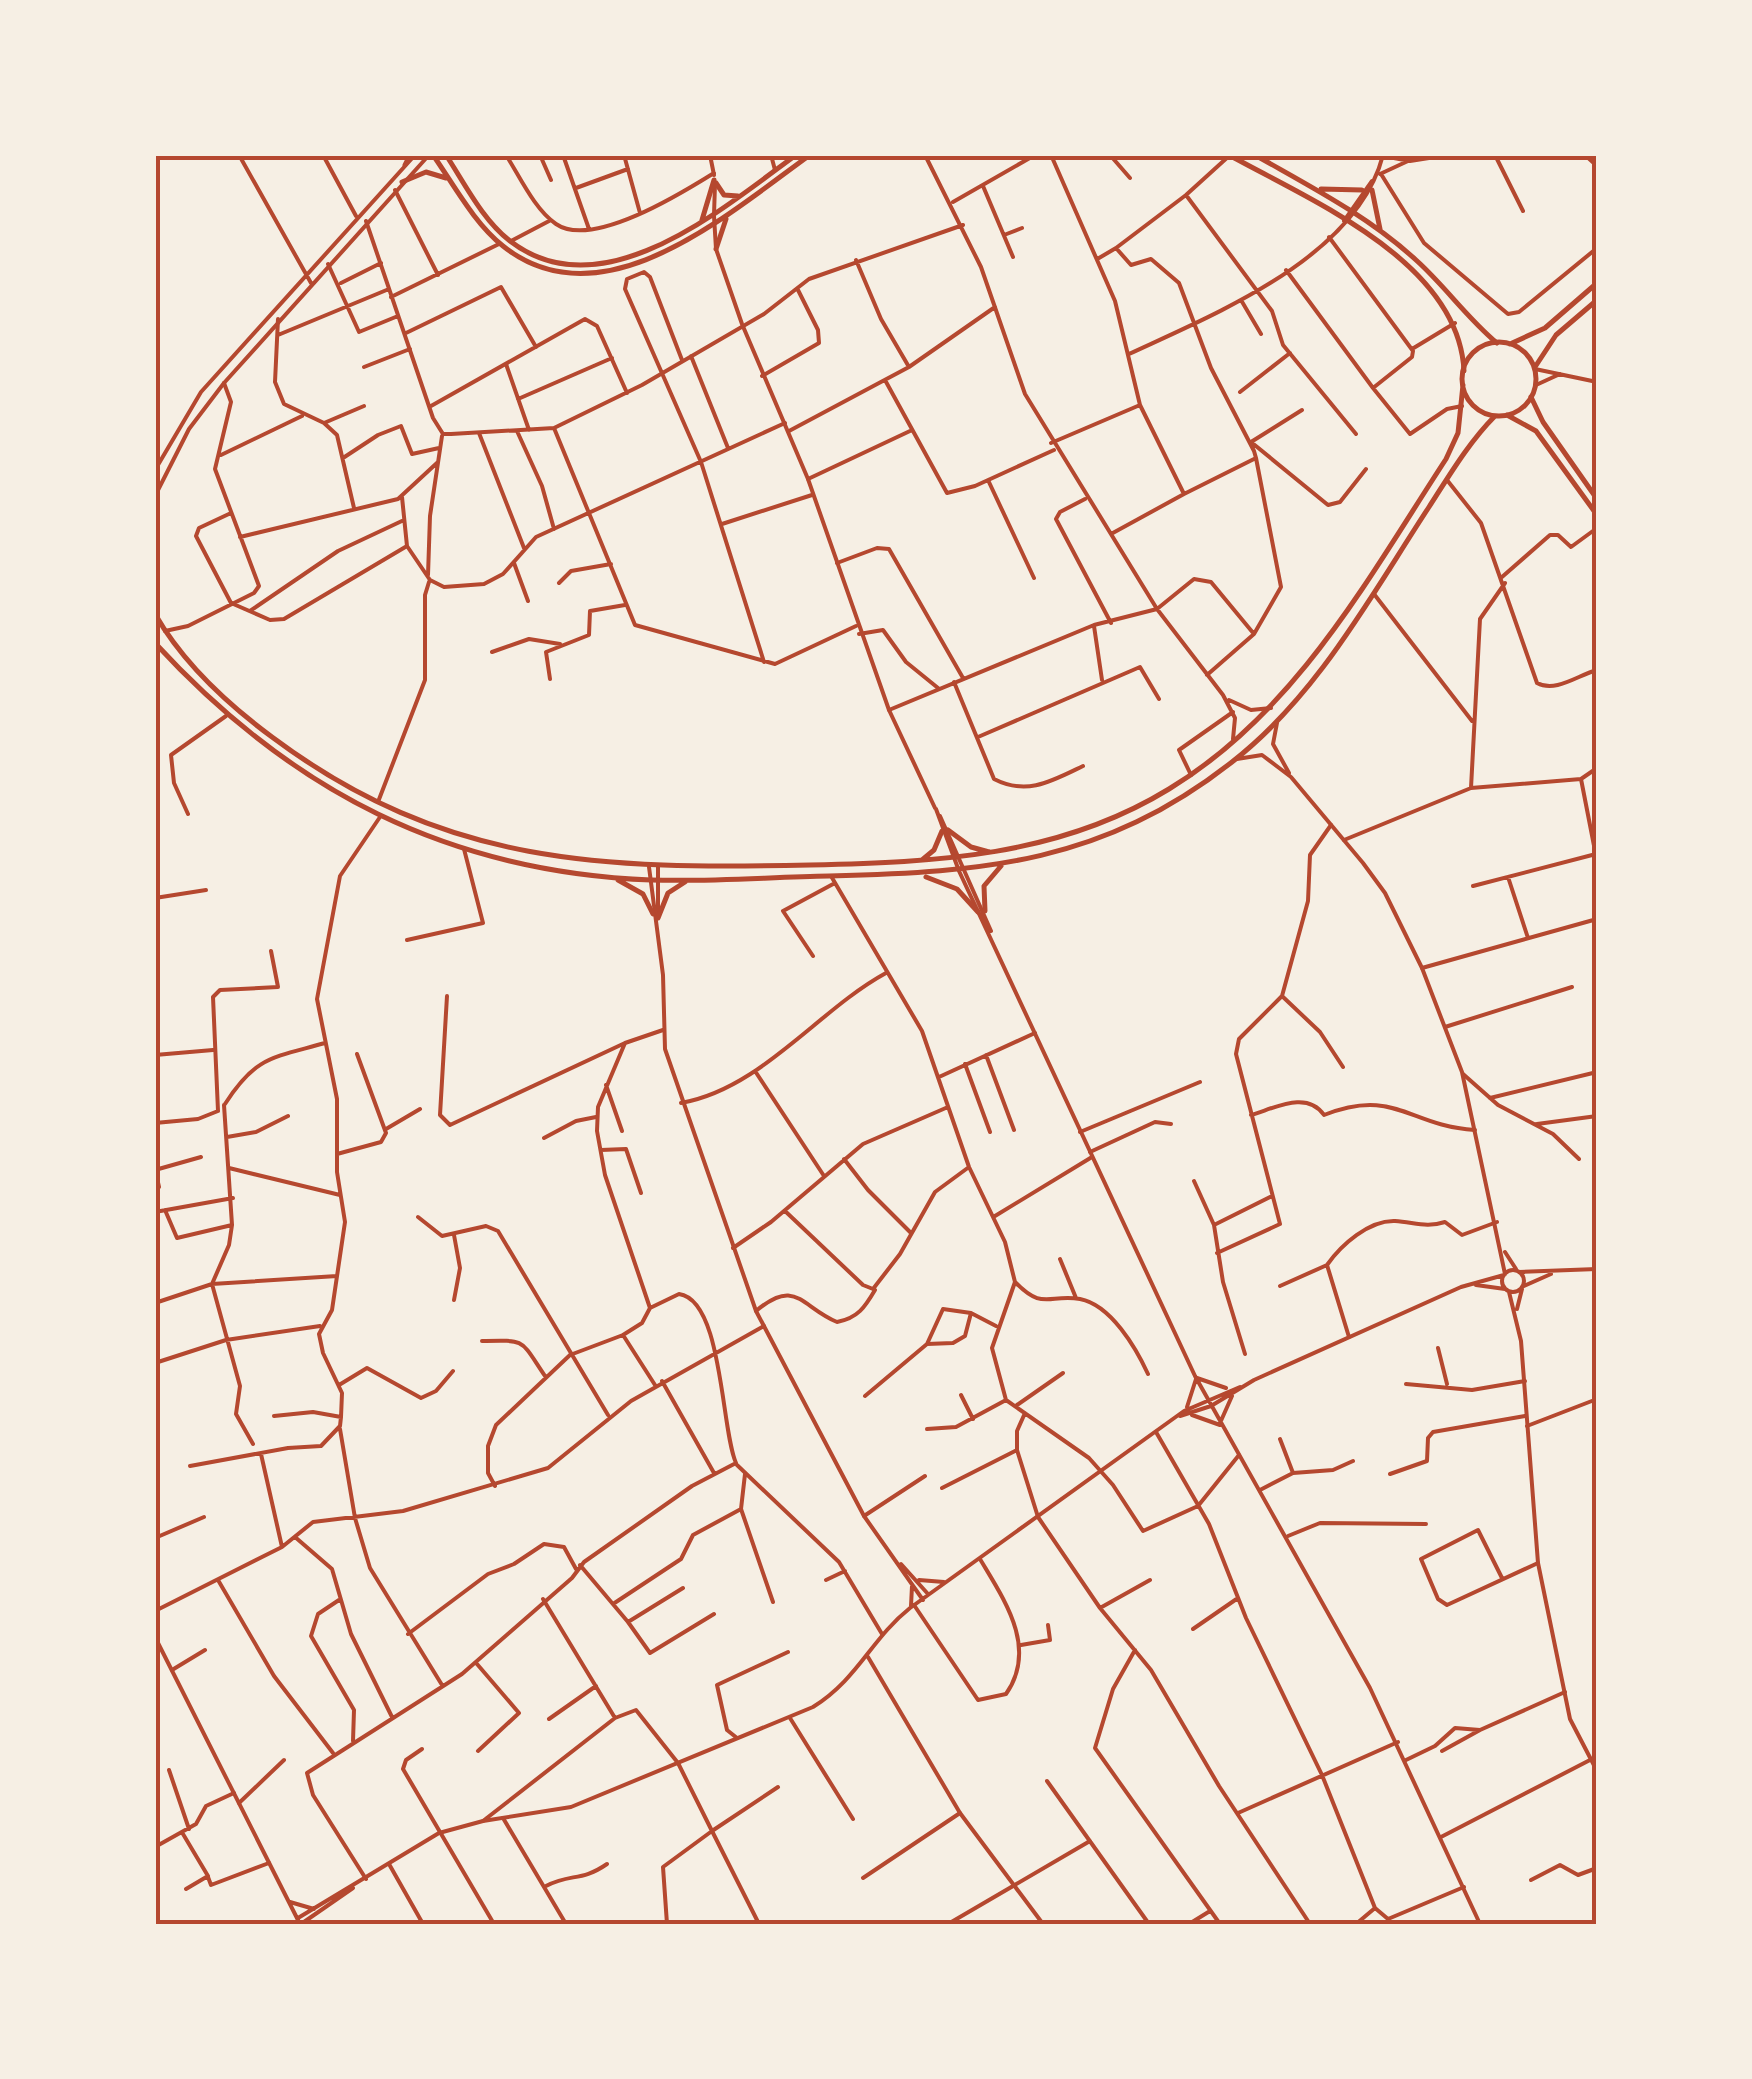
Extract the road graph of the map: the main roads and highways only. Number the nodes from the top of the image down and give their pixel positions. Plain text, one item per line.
1 (413, 155) edge
2 (431, 155) edge
3 (448, 155) edge
4 (796, 155) edge
5 (810, 155) edge
6 (1229, 155) edge
7 (1254, 155) edge
8 (405, 165) road end
9 (402, 182) road end
10 (453, 183) junction
11 (1313, 188) junction
12 (1362, 190) road end
13 (1372, 190) road end
14 (742, 196) junction
15 (732, 212) junction
16 (697, 226) junction
17 (1382, 231) junction
18 (699, 235) junction
19 (1597, 283) edge
20 (1597, 300) edge
21 (1497, 343) junction
22 (1510, 344) junction
23 (1535, 368) junction
24 (1464, 371) junction
25 (1463, 385) junction
26 (1532, 397) junction
27 (1507, 415) junction
28 (1495, 416) junction
29 (1597, 499) edge
30 (1597, 515) edge
31 (155, 614) edge
32 (155, 643) edge
33 (997, 854) junction
34 (919, 862) junction
35 (1001, 866) junction
36 (918, 875) junction
37 (606, 876) junction
38 (689, 880) junction

1 - 8 main road
2 - 10 main road
3 - 16 main road
4 - 14 main road
5 - 15 main road
6 - 24 main road
7 - 11 main road
9 - 10 main road
10 - 18 main road
11 - 12 main road
11 - 17 main road
13 - 17 main road
14 - 16 main road
14 - 16 main road
15 - 18 main road
15 - 18 main road
17 - 21 main road
19 - 22 main road
20 - 23 main road
21 - 22 main road
21 - 24 main road
22 - 23 main road
23 - 26 main road
24 - 25 main road
25 - 28 main road
25 - 33 main road
26 - 27 main road
26 - 29 main road
27 - 28 main road
27 - 30 main road
28 - 35 main road
31 - 34 main road
32 - 37 main road
33 - 34 main road
33 - 34 main road
35 - 36 main road
35 - 36 main road
36 - 38 main road
37 - 38 main road
37 - 38 main road

